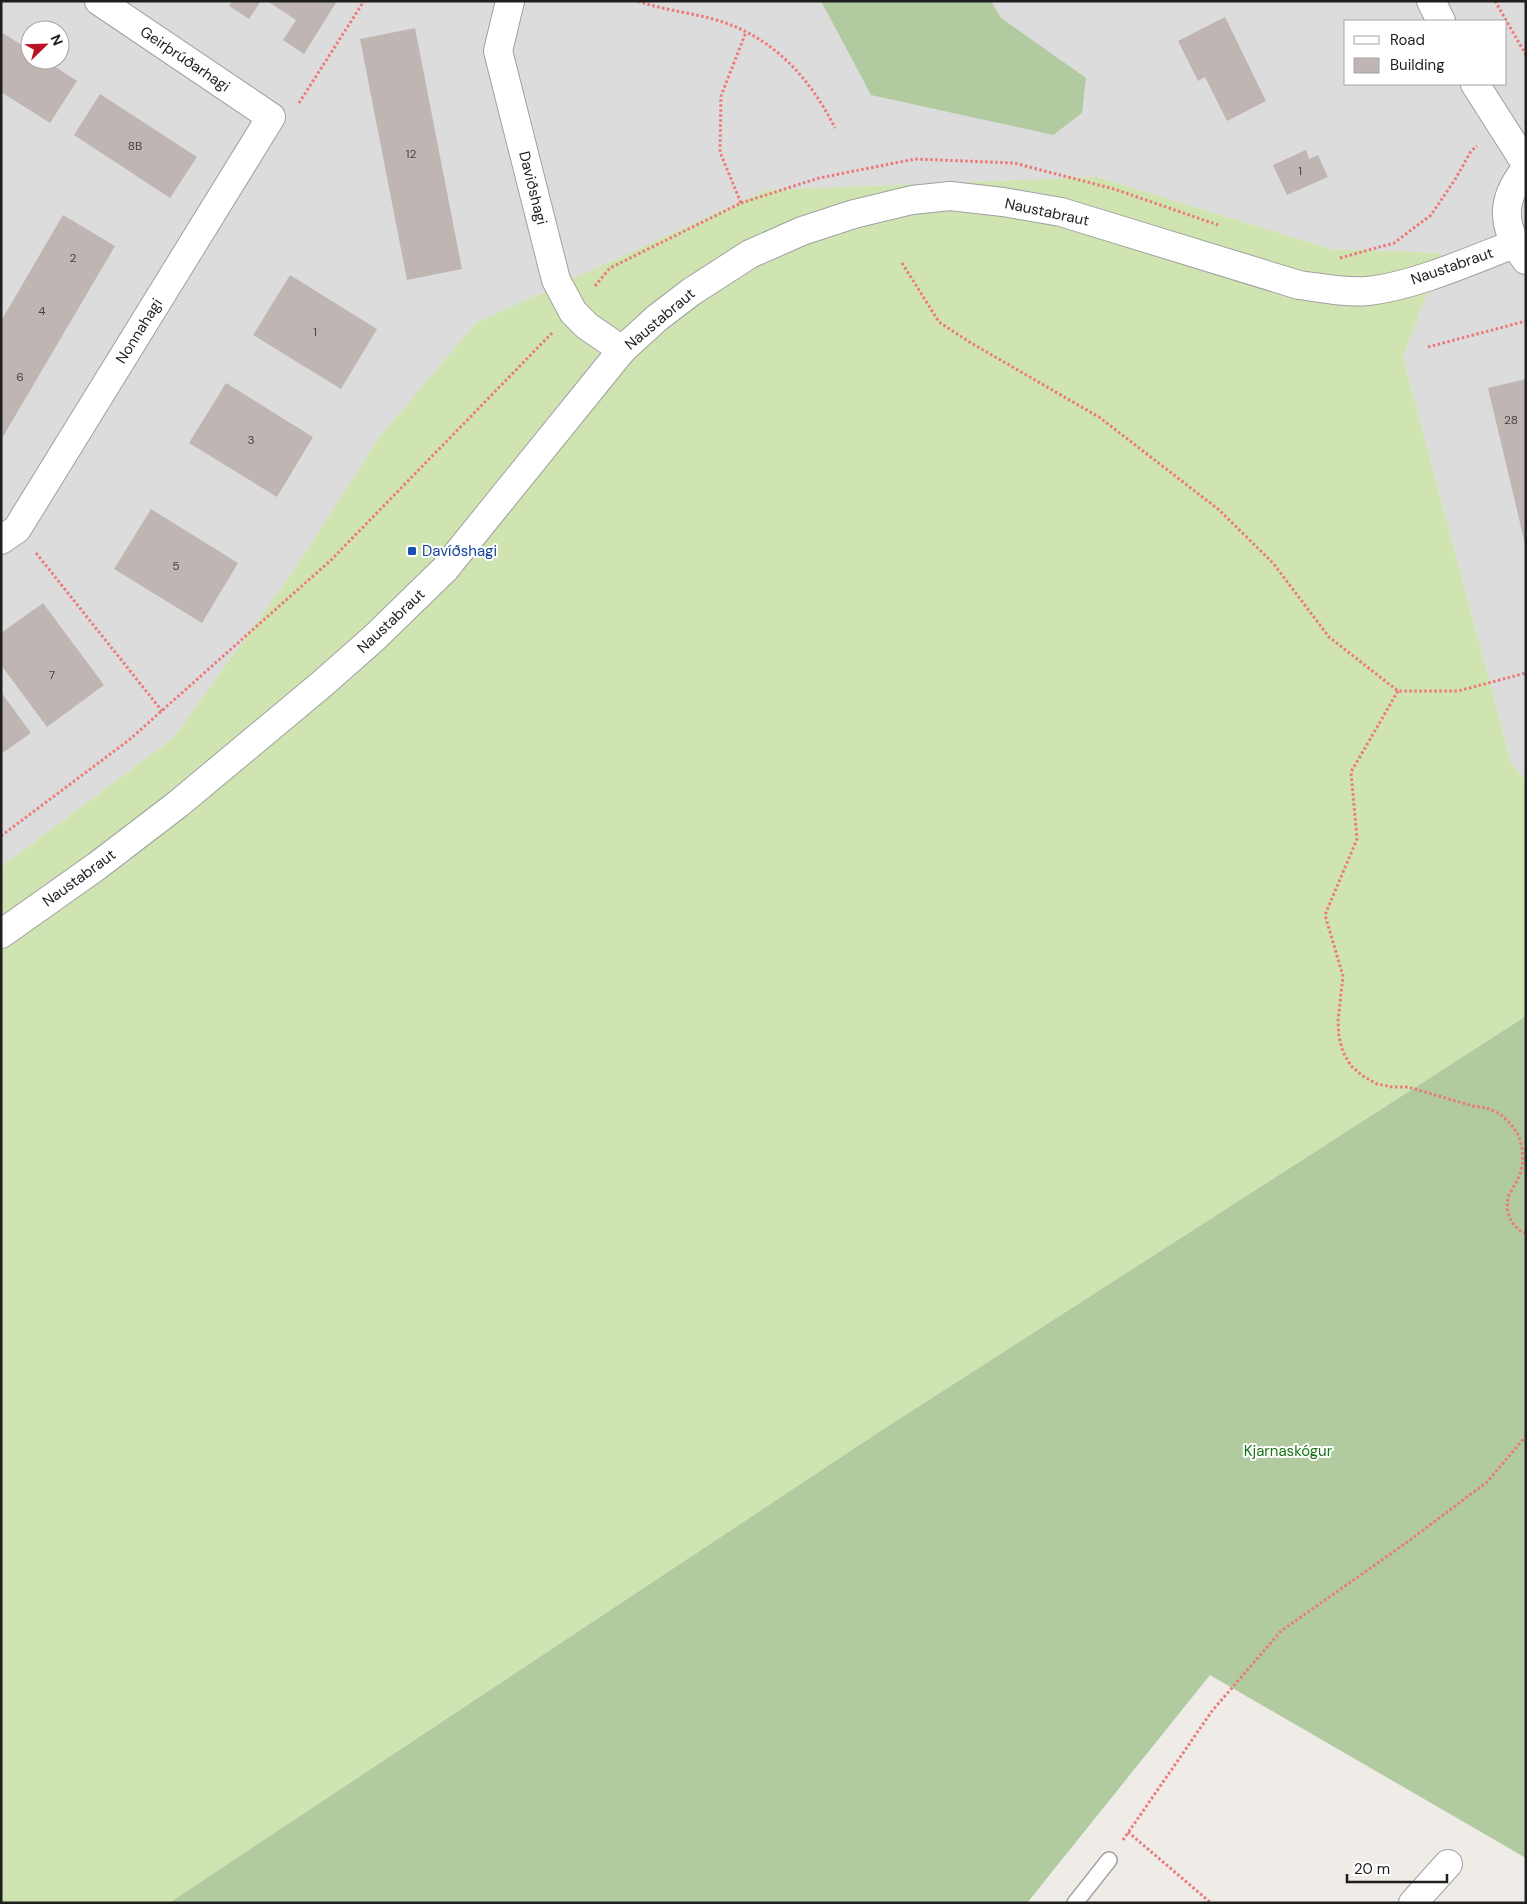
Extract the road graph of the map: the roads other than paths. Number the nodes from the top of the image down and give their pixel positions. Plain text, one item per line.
1 (99, 1) edge
2 (510, 1) edge
3 (1431, 1) edge
4 (1440, 20) edge
5 (1476, 85) edge
6 (270, 117) joint
7 (1526, 164) edge
8 (1526, 169) edge
9 (1520, 252) edge
10 (622, 350) junction
11 (9, 535) edge
12 (1, 934) edge
13 (1109, 1860) road end
14 (1448, 1864) dead end
15 (1075, 1903) edge
16 (1413, 1903) edge

1 - 6 street, Geirþrúðarhagi
2 - 10 street, Daviðshagi
3 - 4 street
5 - 7 street
6 - 11 street, Nonnahagi
8 - 9 street
9 - 10 street, Naustabraut
10 - 12 street, Naustabraut
13 - 15 lane
14 - 16 street

